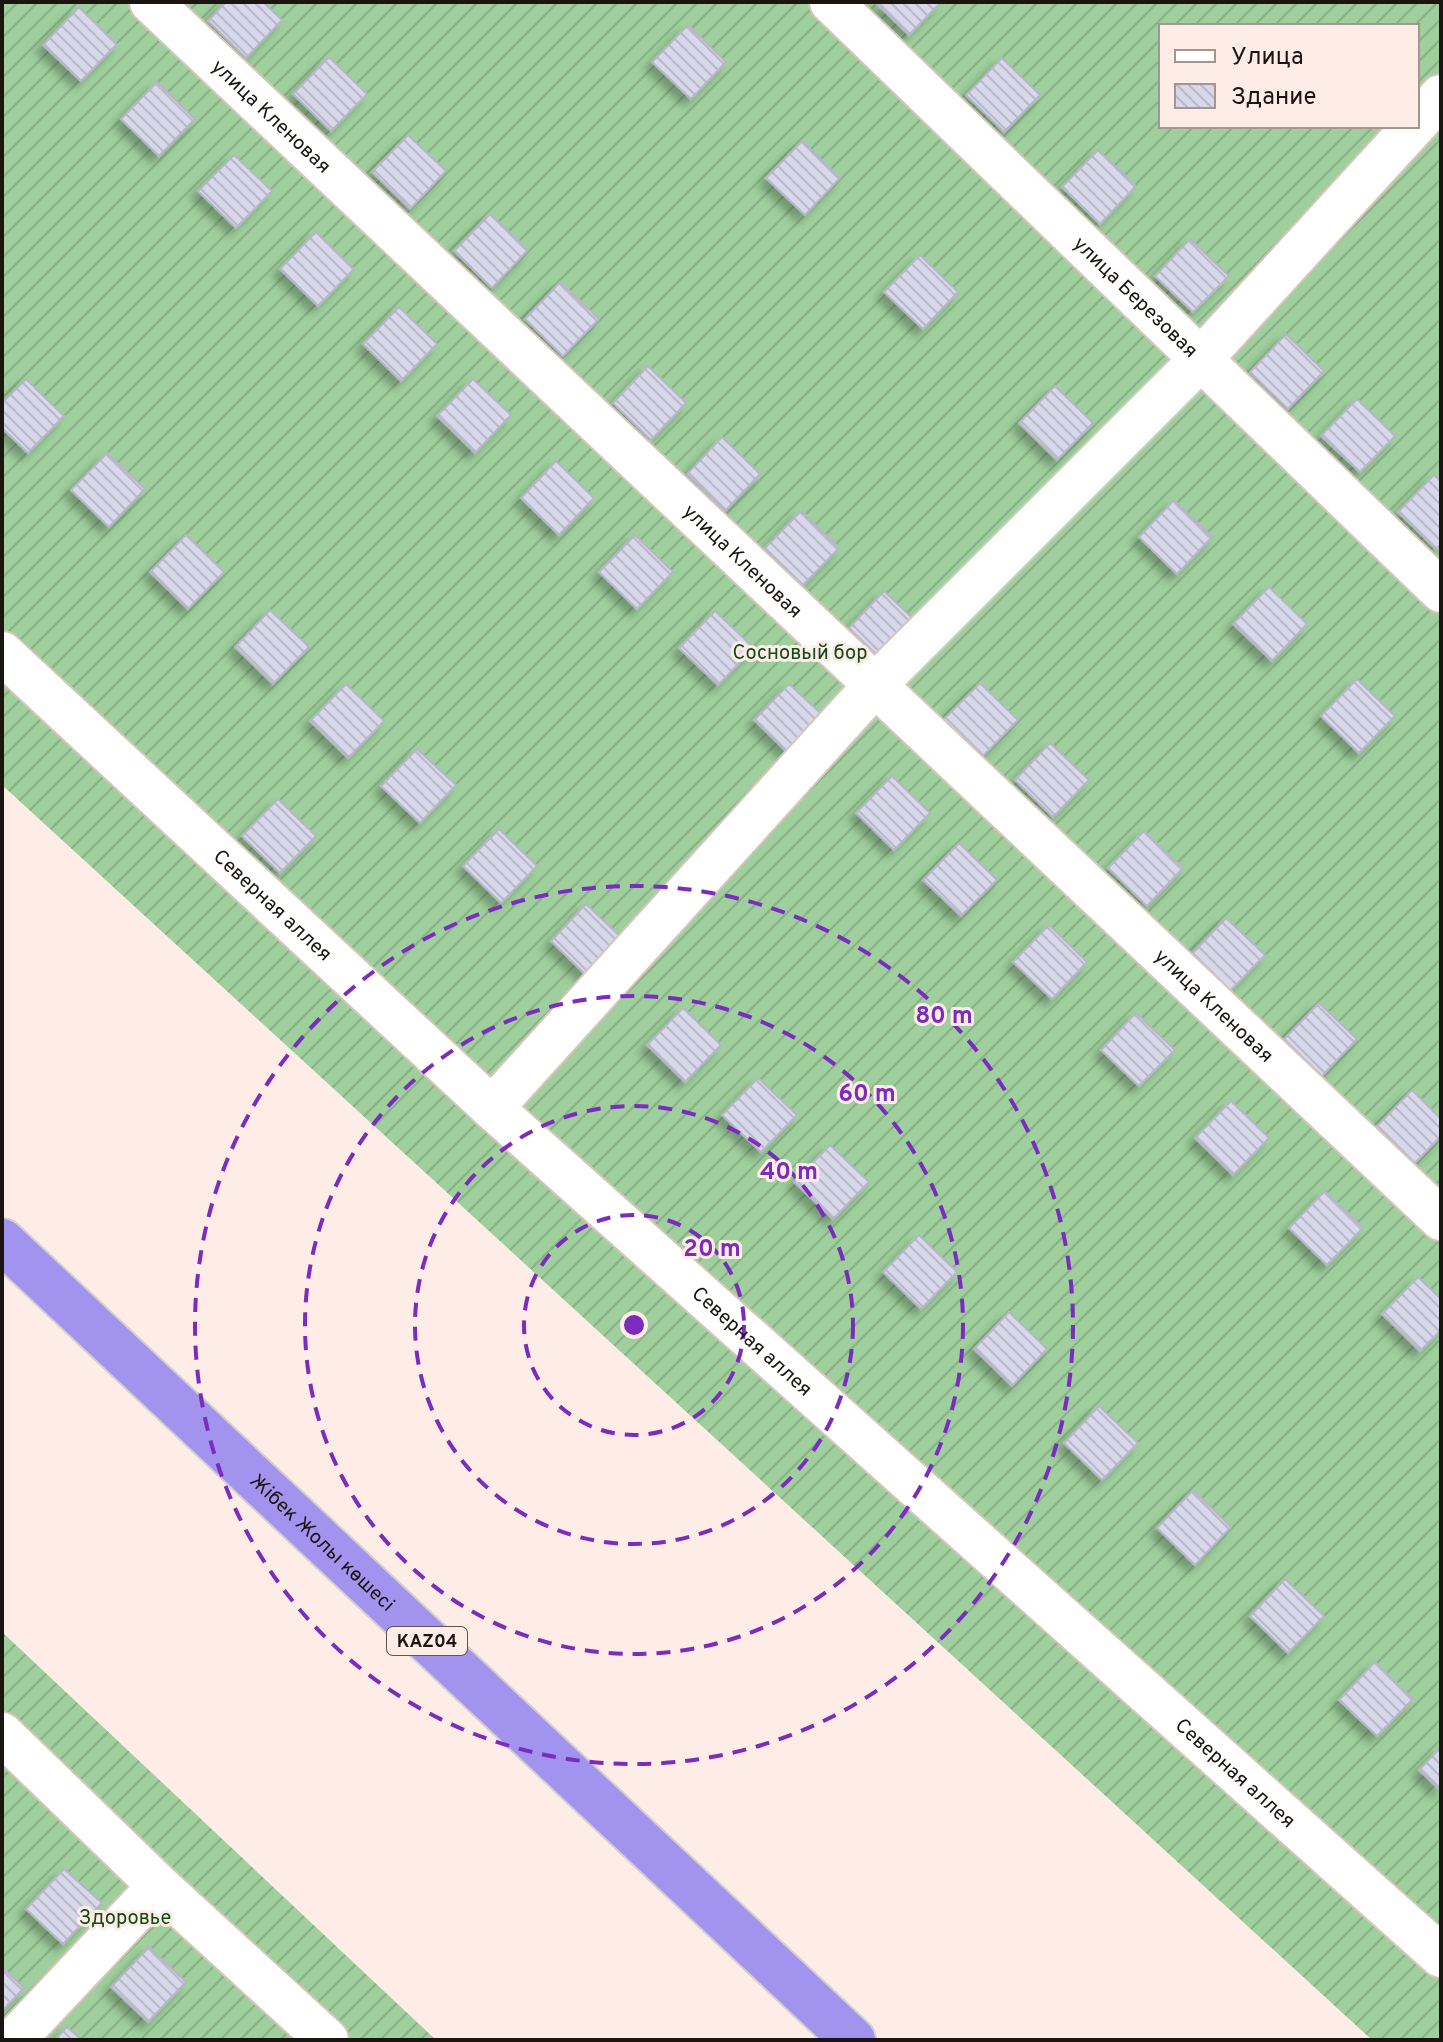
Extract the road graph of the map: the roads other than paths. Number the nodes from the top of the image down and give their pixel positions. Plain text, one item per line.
1 (151, 2) edge
2 (831, 2) edge
3 (1441, 96) edge
4 (1419, 121) edge
5 (1412, 128) edge
6 (1201, 359) junction
7 (1441, 591) edge
8 (2, 653) edge
9 (875, 685) junction
10 (492, 1108) junction
11 (1441, 1219) edge
12 (2, 1241) edge
13 (2, 1734) edge
14 (159, 1886) junction
15 (1441, 1956) edge
16 (14, 2040) edge
17 (327, 2040) edge
18 (853, 2040) edge

1 - 9 street, улица Кленовая
2 - 6 street, улица Березовая
3 - 4 street
5 - 6 street
6 - 7 street, улица Березовая
6 - 9 street
8 - 10 street, Северная аллея
9 - 10 street
9 - 11 street, улица Кленовая
10 - 15 street, Северная аллея
12 - 18 highway, Жібек Жолы көшесі / KАZ04
13 - 14 street
14 - 16 street
14 - 17 street

